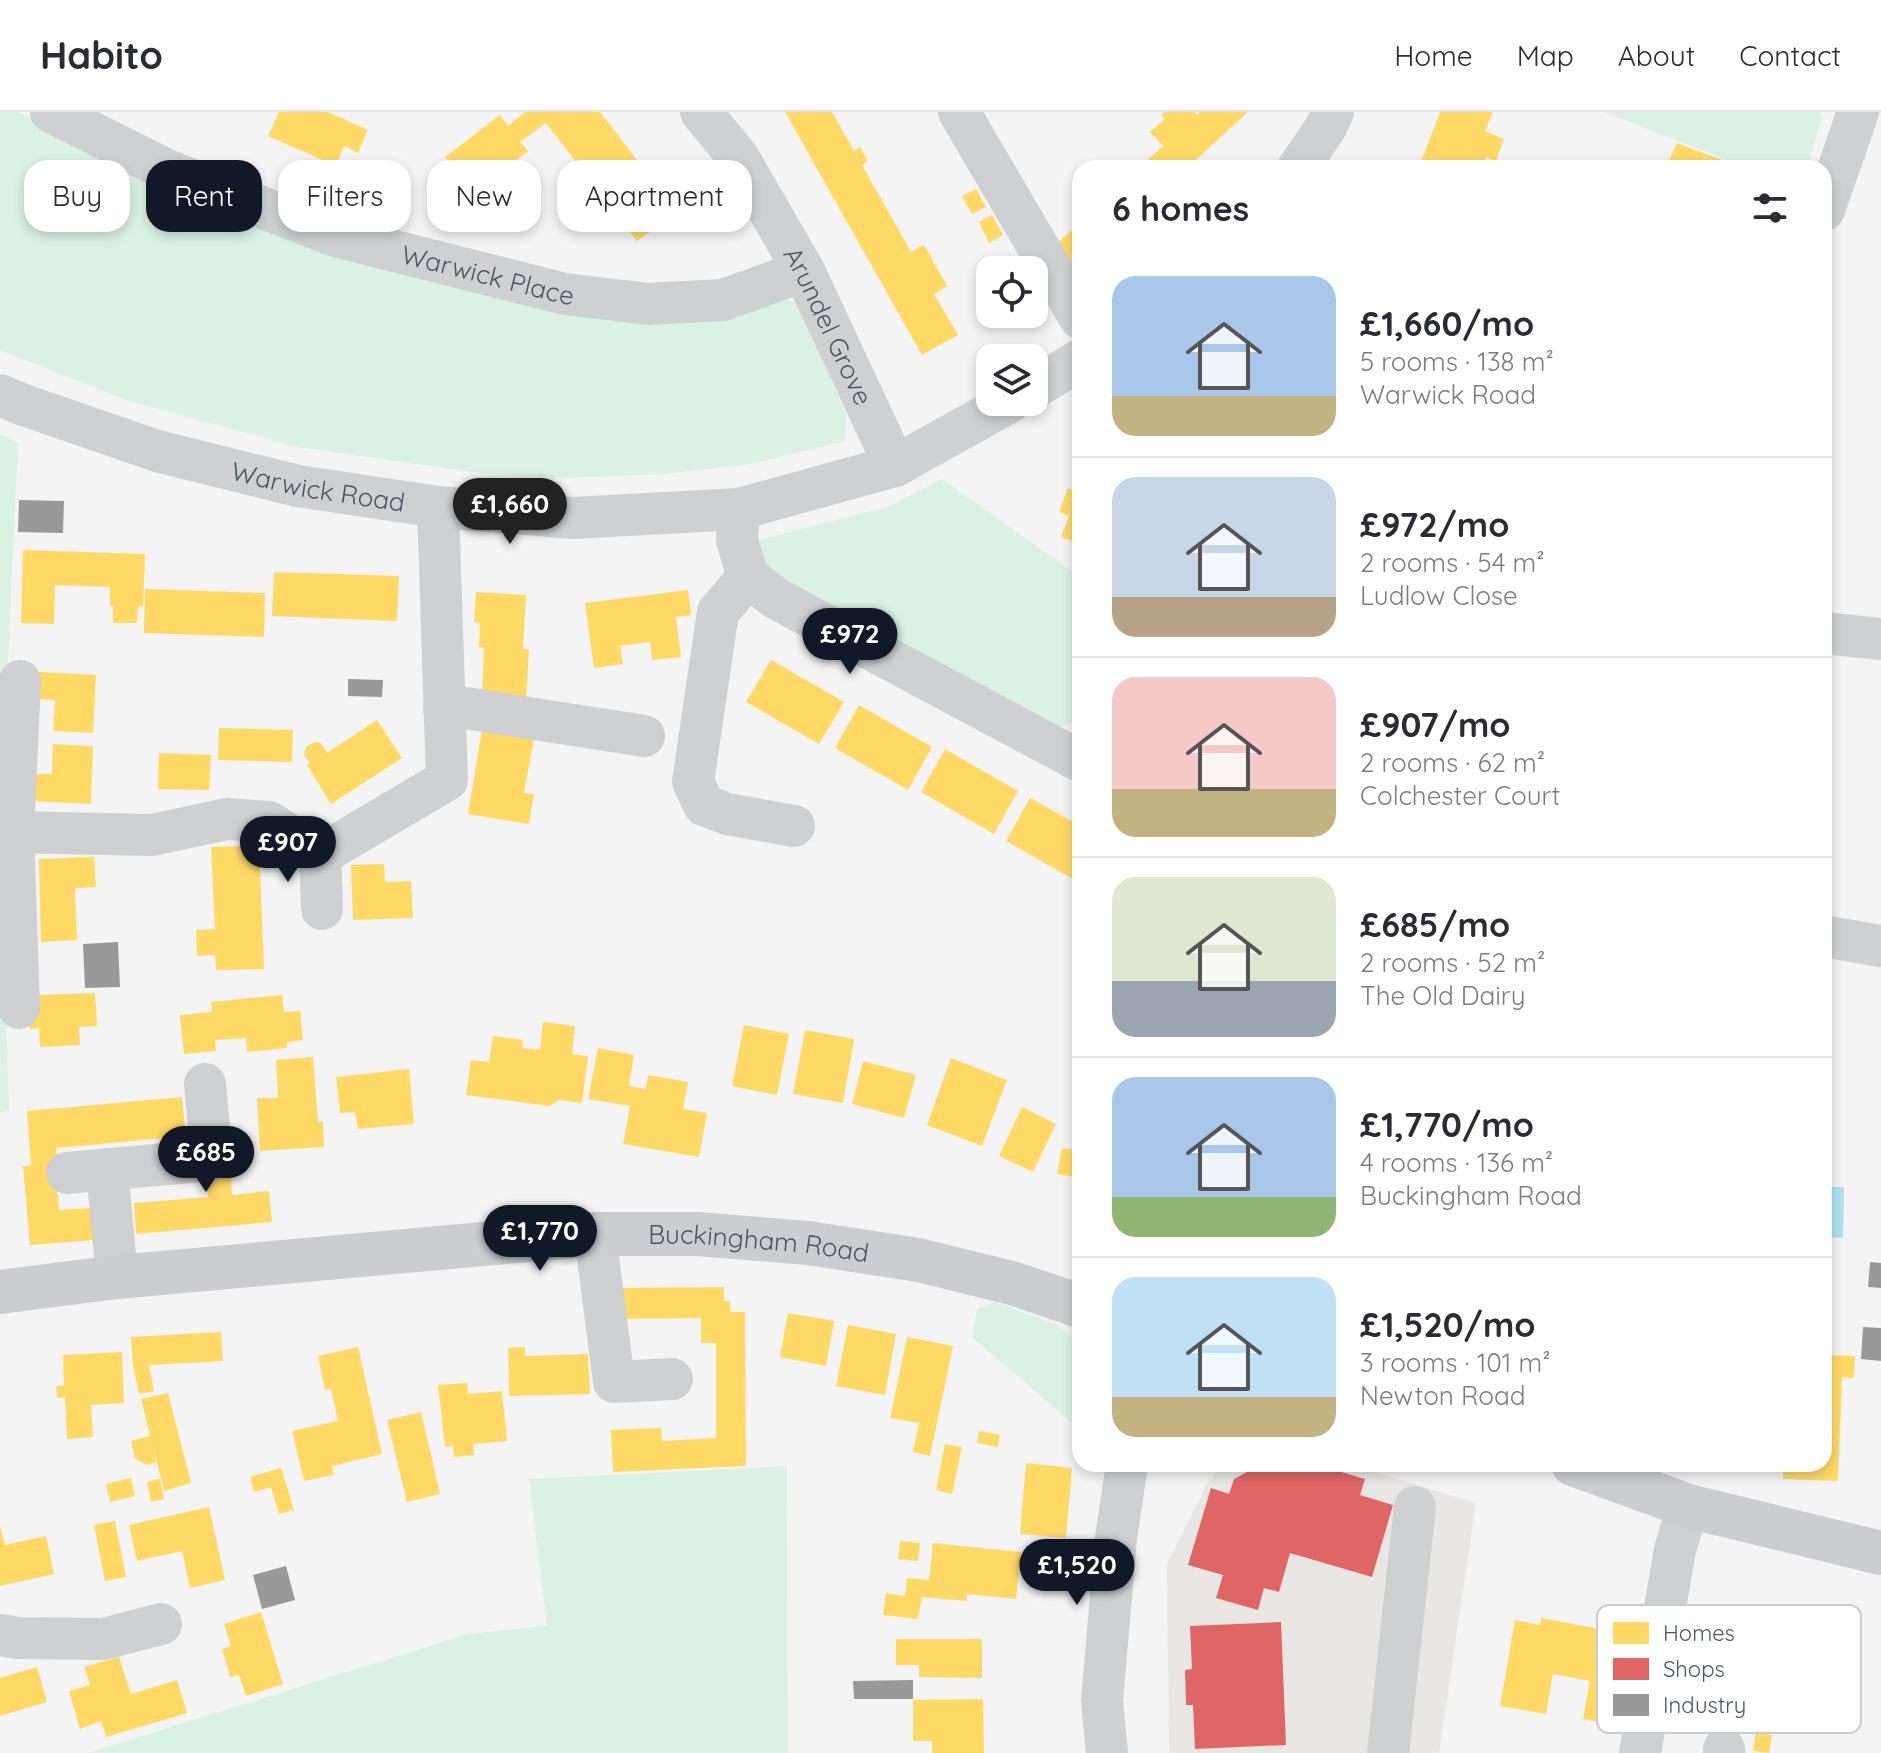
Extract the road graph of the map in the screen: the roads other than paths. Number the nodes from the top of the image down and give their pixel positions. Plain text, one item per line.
1 (51, 112) edge
2 (701, 112) edge
3 (959, 112) edge
4 (1333, 112) edge
5 (1864, 128) edge
6 (1303, 160) edge
7 (1832, 194) edge
8 (804, 271) junction
9 (1072, 304) edge
10 (1072, 365) edge
11 (1048, 379) edge
12 (0, 395) edge
13 (985, 416) edge
14 (895, 466) junction
15 (438, 507) junction
16 (739, 509) junction
17 (748, 577) junction
18 (1832, 634) edge
19 (1881, 639) edge
20 (20, 681) dead end
21 (444, 709) junction
22 (644, 736) dead end
23 (1072, 757) edge
24 (794, 826) dead end
25 (13, 832) junction
26 (320, 855) junction
27 (322, 909) dead end
28 (1832, 937) edge
29 (1881, 946) edge
30 (19, 1008) dead end
31 (205, 1084) dead end
32 (595, 1234) junction
33 (117, 1277) junction
34 (0, 1292) edge
35 (1072, 1303) edge
36 (672, 1379) dead end
37 (1126, 1472) edge
38 (1595, 1472) edge
39 (1688, 1506) junction
40 (1415, 1507) dead end
41 (1881, 1553) edge
42 (1666, 1605) edge
43 (161, 1624) dead end
44 (0, 1635) edge
45 (1643, 1733) edge
46 (1107, 1753) edge
47 (1388, 1753) edge
48 (1640, 1753) edge

1 - 8 street, Warwick Place
2 - 8 street, Arundel Grove
3 - 9 street
4 - 6 street
5 - 7 street
8 - 14 street, Arundel Grove
10 - 11 street
12 - 15 street, Warwick Road
13 - 14 street, Warwick Road
14 - 16 street, Warwick Road
15 - 16 street, Warwick Road
15 - 21 street
16 - 17 street
17 - 23 street
17 - 24 street
18 - 19 street
20 - 25 street
21 - 22 street
21 - 26 street
25 - 26 street
25 - 30 street
26 - 27 street
28 - 29 street
31 - 33 street
32 - 33 main road, Buckingham Road
32 - 35 main road, Buckingham Road
32 - 36 street
33 - 34 main road, Buckingham Road
37 - 46 street
38 - 39 main road
39 - 41 main road
39 - 42 street
40 - 47 street
43 - 44 street
45 - 48 street

